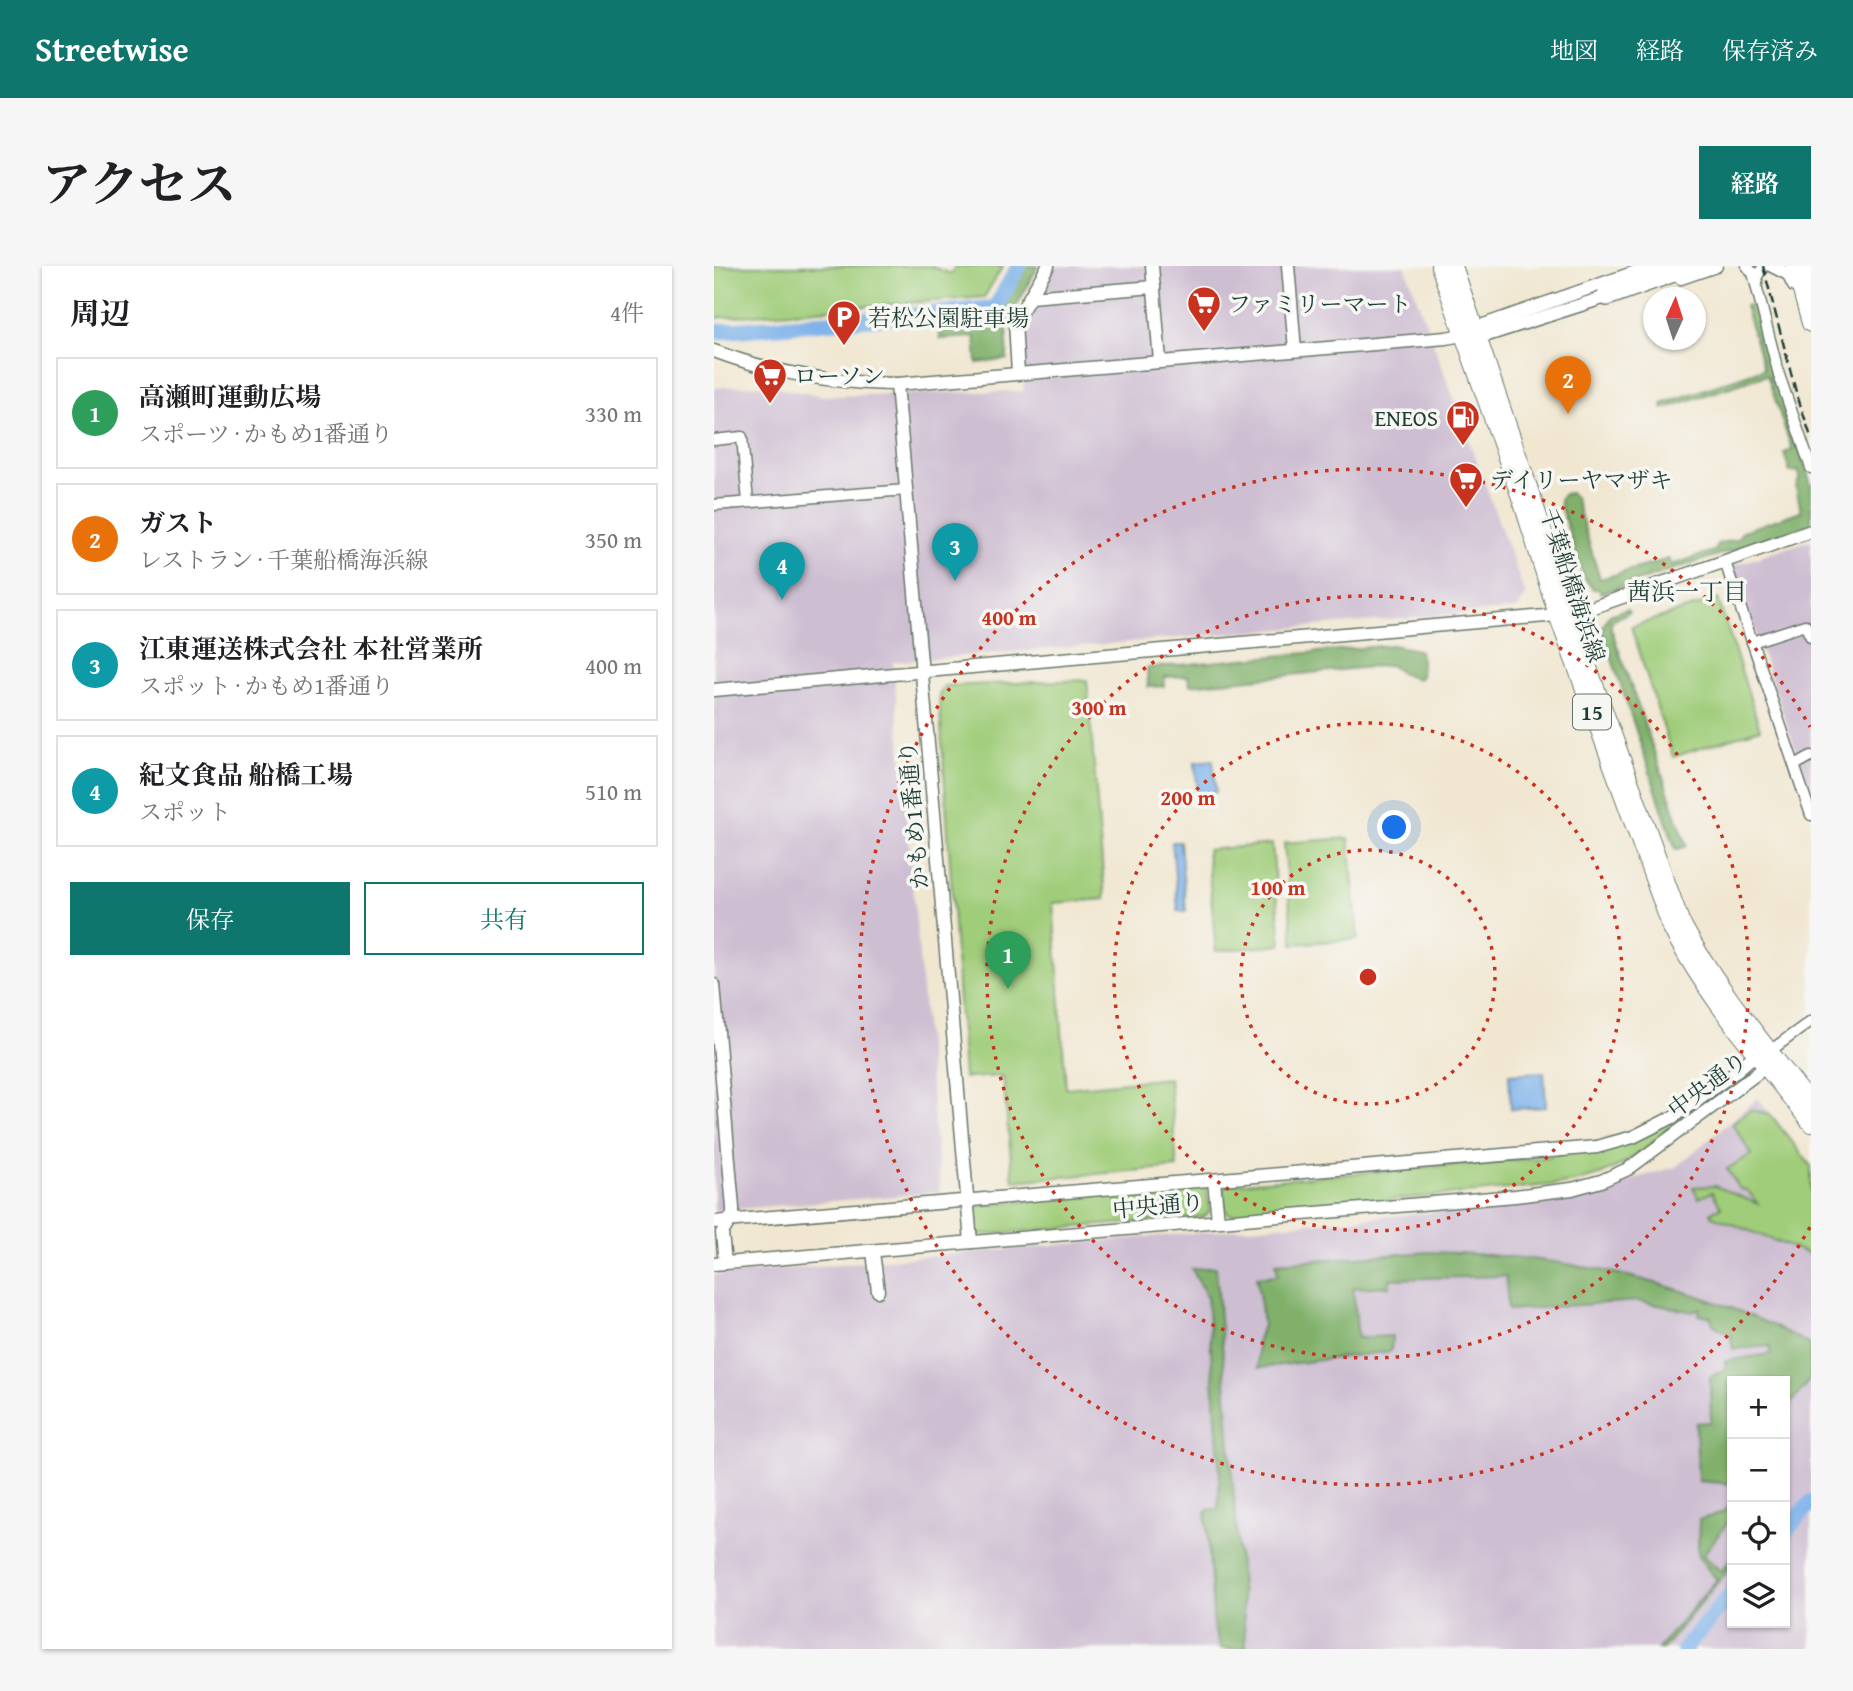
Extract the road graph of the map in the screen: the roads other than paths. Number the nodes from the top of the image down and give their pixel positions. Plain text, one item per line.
1 (1048, 266) edge
2 (1152, 266) edge
3 (1288, 266) edge
4 (1439, 266) edge
5 (1454, 266) edge
6 (1653, 266) edge
7 (1690, 266) edge
8 (1716, 266) edge
9 (1747, 266) edge
10 (1764, 266) edge
11 (1772, 266) edge
12 (1795, 266) edge
13 (1808, 266) edge
14 (1811, 278) edge
15 (1154, 287) junction
16 (1758, 294) junction
17 (1607, 296) junction
18 (1030, 297) junction
19 (1811, 322) edge
20 (1472, 333) junction
21 (1295, 350) junction
22 (714, 351) edge
23 (1160, 361) junction
24 (1018, 374) junction
25 (897, 384) junction
26 (714, 440) edge
27 (1811, 468) edge
28 (906, 490) junction
29 (748, 502) junction
30 (714, 505) edge
31 (1811, 531) edge
32 (1725, 562) junction
33 (1563, 614) junction
34 (1811, 637) edge
35 (1752, 642) junction
36 (922, 672) junction
37 (714, 690) edge
38 (1811, 756) edge
39 (1795, 765) junction
40 (1811, 815) edge
41 (714, 985) edge
42 (1811, 1021) edge
43 (1765, 1057) junction
44 (1811, 1104) edge
45 (1811, 1124) edge
46 (1214, 1181) junction
47 (967, 1201) junction
48 (1218, 1220) junction
49 (730, 1221) junction
50 (714, 1222) edge
51 (971, 1242) junction
52 (873, 1251) junction
53 (720, 1264) edge
54 (878, 1291) dead end

1 - 18 street
2 - 15 street
3 - 21 street
4 - 20 main road, 千葉船橋海浜線 / 15
5 - 20 main road, 千葉船橋海浜線 / 15
6 - 20 street
7 - 17 highway
8 - 17 street
9 - 16 street
10 - 16 street
11 - 19 street
12 - 19 highway
13 - 14 highway
15 - 18 street
15 - 23 street
16 - 27 street
17 - 20 street
18 - 24 street
20 - 21 street
20 - 33 main road, 千葉船橋海浜線 / 15
21 - 23 street
22 - 25 street
23 - 24 street
24 - 25 street
25 - 28 street, かもめ1番通り
26 - 29 street
28 - 29 street
28 - 36 street, かもめ1番通り
29 - 30 street
31 - 32 street
32 - 33 street
32 - 35 street
33 - 36 street
33 - 43 main road, 千葉船橋海浜線 / 15
34 - 35 street
35 - 39 street
36 - 37 street
36 - 47 street, かもめ1番通り
38 - 39 street
39 - 40 street
41 - 49 street
42 - 43 street
43 - 44 main road, 千葉船橋海浜線 / 15
43 - 45 main road, 千葉船橋海浜線 / 15
43 - 46 street, 中央通り
43 - 48 street, 中央通り
46 - 47 street, 中央通り
46 - 48 street
47 - 49 street, 中央通り
47 - 51 street, かもめ1番通り
48 - 51 street, 中央通り
49 - 50 street, 中央通り
49 - 53 street
51 - 52 street, 中央通り
52 - 53 street, 中央通り
52 - 54 street

